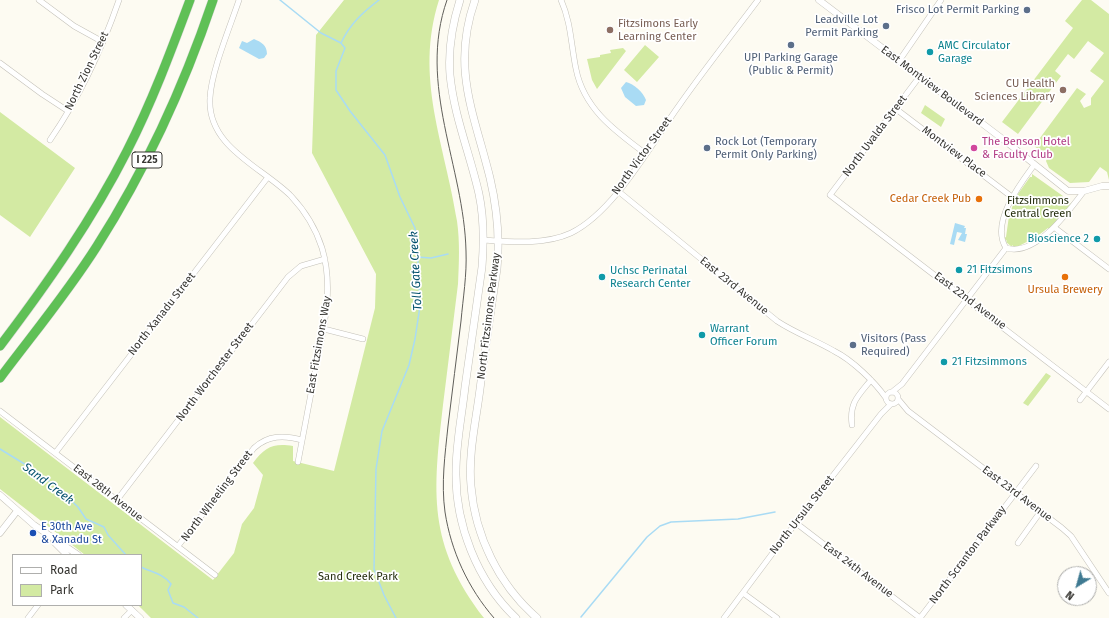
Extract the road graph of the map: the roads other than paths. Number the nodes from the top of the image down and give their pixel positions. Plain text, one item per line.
1 (39, 0) edge
2 (119, 0) edge
3 (190, 0) edge
4 (213, 0) edge
5 (239, 0) edge
6 (460, 0) edge
7 (475, 0) edge
8 (561, 0) edge
9 (758, 0) edge
10 (819, 0) edge
11 (942, 0) edge
12 (103, 42) junction
13 (899, 61) junction
14 (1, 67) edge
15 (920, 76) junction
16 (896, 109) junction
17 (68, 111) junction
18 (50, 140) dead end
19 (646, 154) junction
20 (1034, 165) junction
21 (268, 177) junction
22 (1109, 186) edge
23 (618, 191) junction
24 (1084, 191) junction
25 (830, 195) joint
26 (1012, 197) junction
27 (1055, 228) junction
28 (484, 240) junction
29 (498, 241) junction
30 (1006, 248) junction
31 (325, 259) junction
32 (1109, 269) edge
33 (967, 299) junction
34 (324, 330) junction
35 (363, 339) dead end
36 (0, 346) edge
37 (1109, 362) edge
38 (0, 378) edge
39 (871, 380) junction
40 (902, 384) junction
41 (877, 386) junction
42 (891, 392) junction
43 (1087, 392) junction
44 (898, 397) junction
45 (886, 398) junction
46 (1080, 400) dead end
47 (892, 404) junction
48 (1109, 409) edge
49 (0, 411) edge
50 (908, 411) junction
51 (881, 414) junction
52 (852, 425) dead end
53 (302, 440) junction
54 (56, 452) junction
55 (298, 462) dead end
56 (1036, 466) dead end
57 (1016, 492) junction
58 (0, 496) edge
59 (117, 500) junction
60 (0, 501) edge
61 (17, 511) junction
62 (1040, 511) junction
63 (796, 523) junction
64 (44, 532) junction
65 (0, 533) edge
66 (1018, 543) dead end
67 (178, 546) junction
68 (66, 554) edge
69 (75, 554) edge
70 (215, 575) dead end
71 (743, 593) junction
72 (1109, 593) edge
73 (37, 606) edge
74 (127, 606) edge
75 (132, 610) junction
76 (28, 618) edge
77 (124, 618) edge
78 (140, 618) edge
79 (516, 618) edge
80 (538, 618) edge
81 (724, 618) edge
82 (777, 618) edge
83 (920, 618) edge

1 - 12 street
2 - 12 street, North Zion Street
3 - 36 highway, I 225
4 - 38 highway, I 225
5 - 21 street, East Fitzsimons Way
6 - 28 main road, North Fitzsimons Parkway
7 - 29 main road, North Fitzsimons Parkway
8 - 19 street
9 - 19 street, North Victor Street
10 - 13 street, East Montview Boulevard
11 - 13 street
12 - 17 street, North Zion Street
13 - 15 street, East Montview Boulevard
14 - 17 street
15 - 16 street, North Uvalda Street
15 - 20 street, East Montview Boulevard
16 - 25 street, North Uvalda Street
16 - 26 street, Montview Place
17 - 18 street, North Zion Street
19 - 23 street, North Victor Street
20 - 24 street, East Montview Boulevard
20 - 26 street
21 - 31 street, East Fitzsimons Way
21 - 54 street, North Xanadu Street
22 - 24 street, East Montview Boulevard
23 - 29 street, North Victor Street
23 - 39 street, East 23rd Avenue
24 - 27 street
25 - 33 street, East 22nd Avenue
26 - 30 street
27 - 30 street
27 - 32 street
28 - 29 street, North Victor Street
28 - 79 main road, North Fitzsimons Parkway
29 - 80 main road, North Fitzsimons Parkway
30 - 33 street
31 - 34 street, East Fitzsimons Way
31 - 59 street, North Worchester Street
33 - 40 street
33 - 43 street, East 22nd Avenue
34 - 35 street
34 - 53 street, East Fitzsimons Way
37 - 43 street
39 - 41 street, East 23rd Avenue
39 - 52 street
40 - 42 street
40 - 44 street
41 - 42 street, East 23rd Avenue
41 - 45 street, East 23rd Avenue
42 - 44 street, East 23rd Avenue
42 - 45 street
43 - 46 street
43 - 48 street, East 22nd Avenue
44 - 47 street, North Ursula Street
44 - 50 street, East 23rd Avenue
45 - 47 street, East 23rd Avenue
45 - 51 street, North Ursula Street
47 - 50 street, East 23rd Avenue
47 - 51 street, North Ursula Street
49 - 54 street, East 28th Avenue
50 - 57 street, East 23rd Avenue
51 - 63 street, North Ursula Street
53 - 55 street, East Fitzsimons Way
53 - 67 street, North Wheeling Street
54 - 59 street, East 28th Avenue
56 - 57 street, North Scranton Parkway
57 - 62 street, East 23rd Avenue
57 - 83 street, North Scranton Parkway
58 - 61 street
59 - 67 street, East 28th Avenue
60 - 61 street
61 - 64 street
61 - 65 street
62 - 66 street
62 - 72 street, East 23rd Avenue
63 - 71 street, North Ursula Street
63 - 83 street, East 24th Avenue
64 - 68 street
64 - 69 street
67 - 70 street, East 28th Avenue
71 - 81 street, North Ursula Street
71 - 82 street
73 - 76 street
74 - 75 street
75 - 77 street
75 - 78 street

